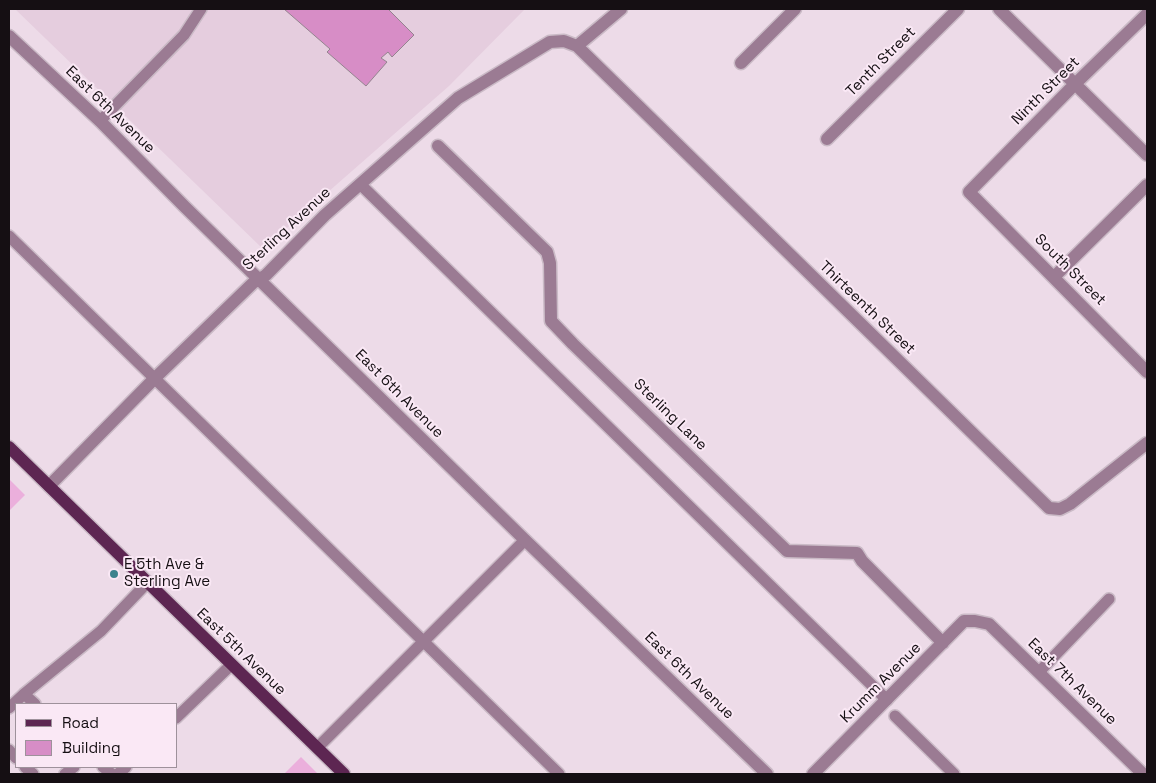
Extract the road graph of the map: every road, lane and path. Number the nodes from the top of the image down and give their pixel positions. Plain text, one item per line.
1 (201, 9) edge
2 (621, 9) edge
3 (795, 9) edge
4 (958, 9) edge
5 (998, 9) edge
6 (1147, 14) edge
7 (9, 36) edge
8 (577, 46) junction
9 (741, 63) dead end
10 (1075, 84) junction
11 (100, 121) junction
12 (827, 139) dead end
13 (438, 146) dead end
14 (1147, 155) edge
15 (360, 184) junction
16 (1147, 185) edge
17 (970, 192) joint
18 (9, 236) edge
19 (1054, 277) junction
20 (259, 279) junction
21 (1145, 364) edge
22 (155, 378) junction
23 (1147, 443) edge
24 (9, 447) edge
25 (49, 486) junction
26 (525, 540) junction
27 (147, 583) junction
28 (1109, 599) dead end
29 (975, 620) joint
30 (423, 642) junction
31 (943, 643) junction
32 (231, 665) junction
33 (1039, 672) junction
34 (24, 694) junction
35 (887, 700) junction
36 (34, 703) edge
37 (9, 708) edge
38 (178, 716) edge
39 (895, 716) dead end
40 (317, 748) junction
41 (344, 774) edge
42 (558, 774) edge
43 (767, 774) edge
44 (813, 774) edge
45 (954, 774) edge
46 (1143, 774) edge

1 - 11 lane
2 - 8 street
3 - 9 street
4 - 12 street, Tenth Street
5 - 10 street
6 - 10 street, Ninth Street
7 - 11 street, East 6th Avenue
8 - 15 street, Sterling Avenue
8 - 23 street, Thirteenth Street
10 - 14 street
10 - 17 street, Ninth Street
11 - 20 street, East 6th Avenue
13 - 31 street, Sterling Lane
15 - 20 street, Sterling Avenue
15 - 35 lane
16 - 19 street
17 - 19 street, South Street
18 - 22 lane
19 - 21 street, South Street
20 - 22 street, Sterling Avenue
20 - 26 street, East 6th Avenue
22 - 25 street, Sterling Avenue
22 - 30 lane
24 - 25 main road, East 5th Avenue
25 - 27 main road, East 5th Avenue
26 - 30 lane
26 - 43 street, East 6th Avenue
27 - 32 main road, East 5th Avenue
27 - 34 lane
28 - 33 lane
29 - 31 street, Krumm Avenue
29 - 33 street, East 7th Avenue
30 - 40 lane
30 - 42 lane
31 - 35 street, Krumm Avenue
32 - 38 lane
32 - 40 main road, East 5th Avenue
33 - 46 street, East 7th Avenue
34 - 36 lane
34 - 37 lane
35 - 44 street, Krumm Avenue
39 - 45 lane
40 - 41 main road, East 5th Avenue

